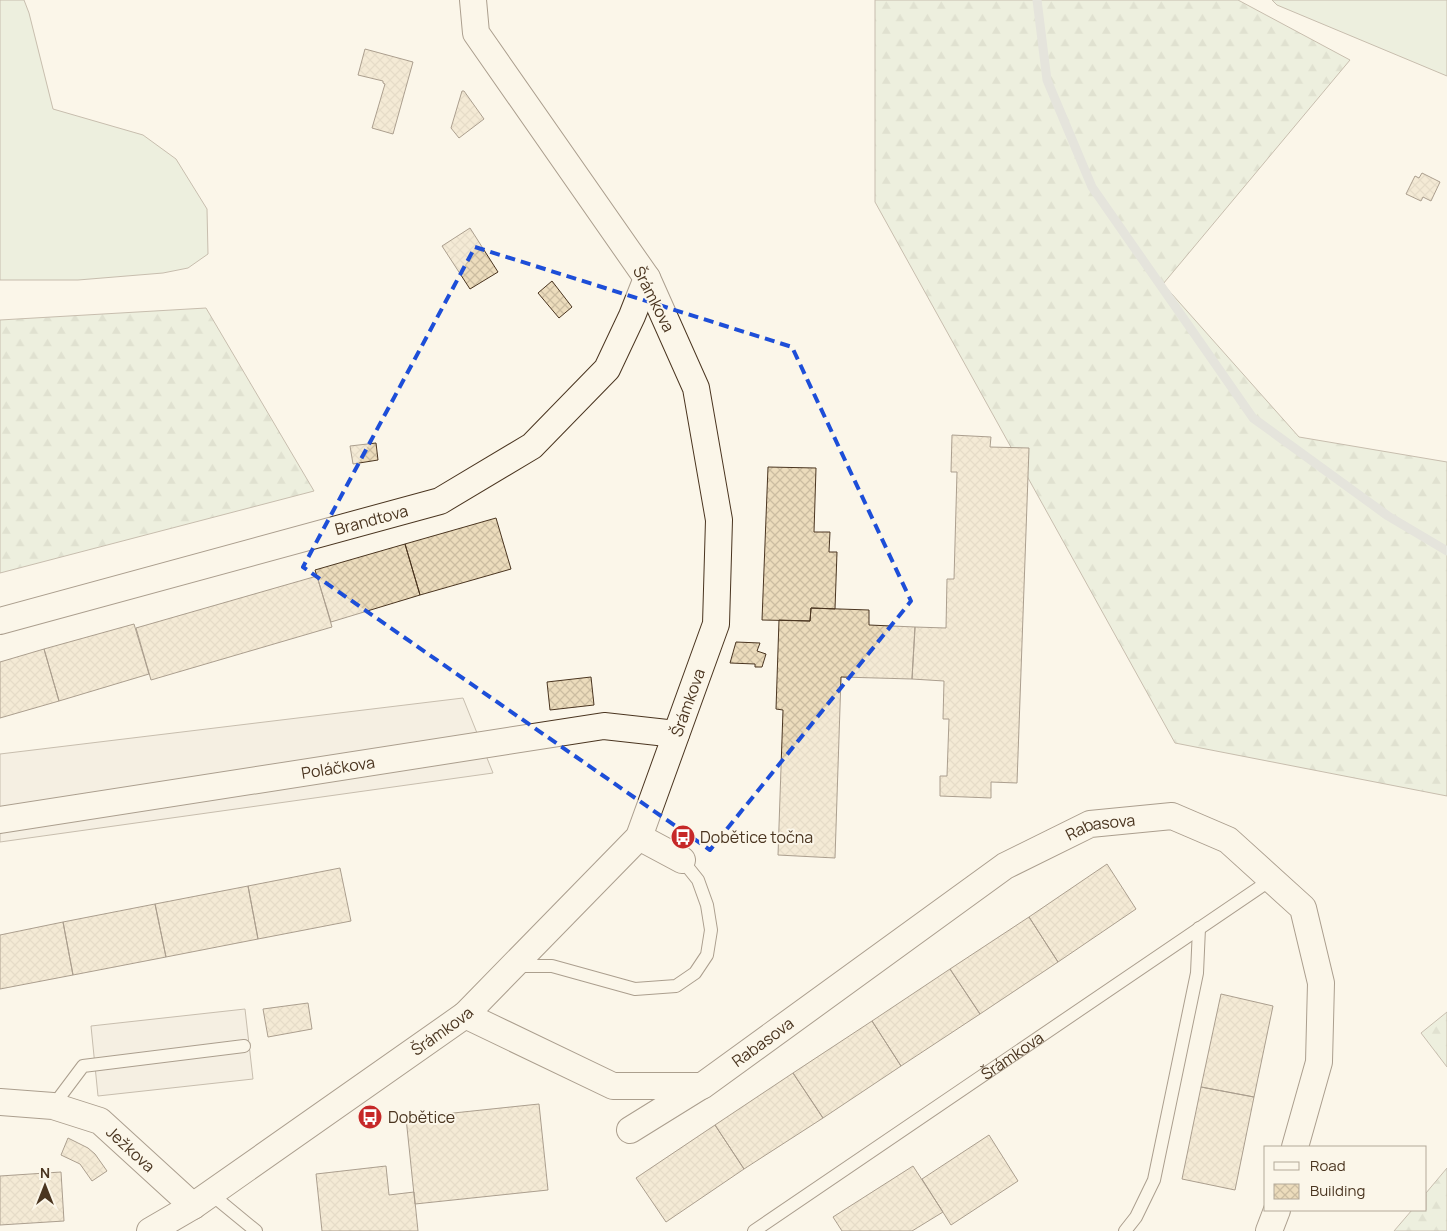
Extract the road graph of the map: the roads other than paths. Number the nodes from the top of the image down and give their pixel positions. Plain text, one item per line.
1 (473, 0) edge
2 (647, 278) junction
3 (0, 621) edge
4 (676, 734) junction
5 (0, 820) edge
6 (639, 837) junction
7 (682, 860) joint
8 (1272, 879) junction
9 (1199, 928) junction
10 (513, 966) junction
11 (465, 1016) junction
12 (244, 1046) dead end
13 (702, 1086) junction
14 (0, 1102) edge
15 (53, 1106) junction
16 (630, 1130) dead end
17 (1295, 1146) edge
18 (202, 1200) junction
19 (1277, 1211) edge
20 (150, 1231) edge
21 (256, 1231) edge
22 (754, 1231) edge
23 (1125, 1231) edge
24 (1268, 1231) edge

1 - 2 street, Šrámkova
2 - 3 street, Brandtova
2 - 4 street, Šrámkova
4 - 5 street, Poláčkova
4 - 6 street, Šrámkova
6 - 7 street
6 - 10 street, Šrámkova
7 - 10 lane
8 - 9 lane, Šrámkova
8 - 13 street, Rabasova
8 - 17 street, Rabasova
9 - 22 lane, Šrámkova
9 - 23 lane
10 - 11 street, Šrámkova
11 - 13 street
11 - 18 street, Šrámkova
12 - 15 lane
13 - 16 street, Rabasova
14 - 15 street, Ježkova
15 - 18 street, Ježkova
18 - 20 street, Šrámkova
18 - 21 lane
19 - 24 street

